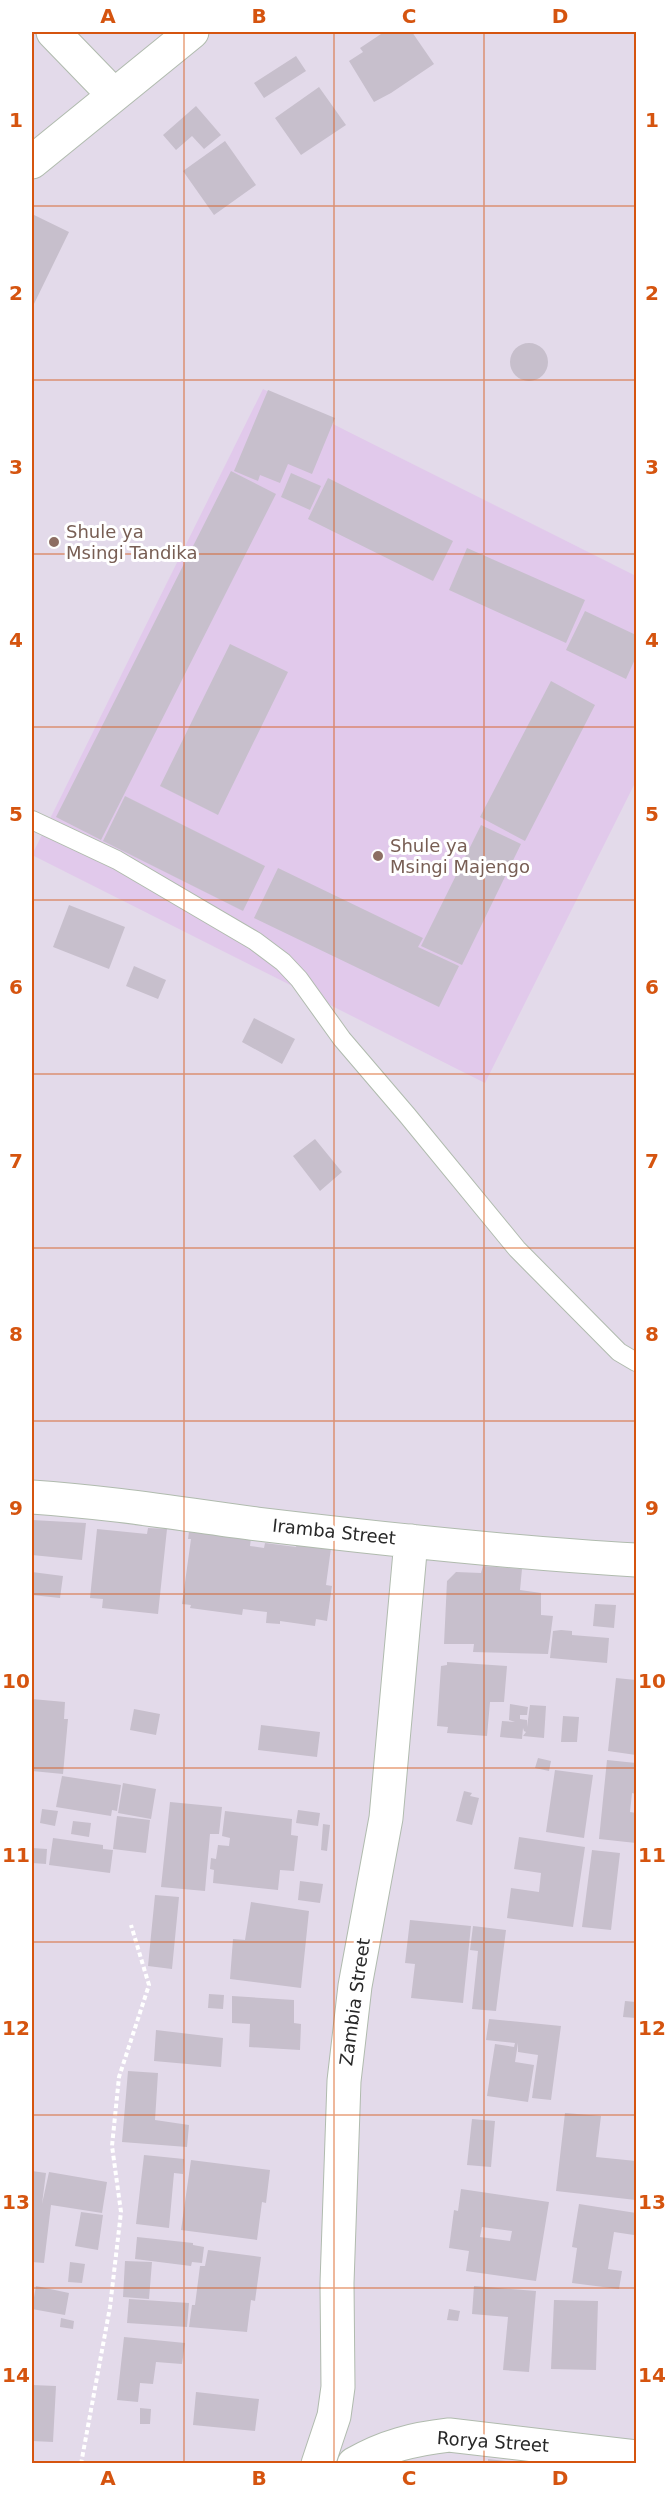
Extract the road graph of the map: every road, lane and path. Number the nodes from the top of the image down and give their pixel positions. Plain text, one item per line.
1 (53, 32) edge
2 (192, 32) edge
3 (113, 94) junction
4 (32, 162) edge
5 (32, 820) edge
6 (636, 1362) edge
7 (32, 1497) edge
8 (411, 1541) junction
9 (636, 1560) edge
10 (131, 1924) dead end
11 (636, 2457) edge
12 (81, 2463) edge
13 (318, 2463) edge
14 (354, 2463) edge

1 - 3 street
2 - 3 street
3 - 4 street
5 - 6 lane
7 - 8 street, Iramba Street
8 - 9 street, Iramba Street
8 - 13 street, Zambia Street
10 - 12 path
11 - 14 street, Rorya Street

